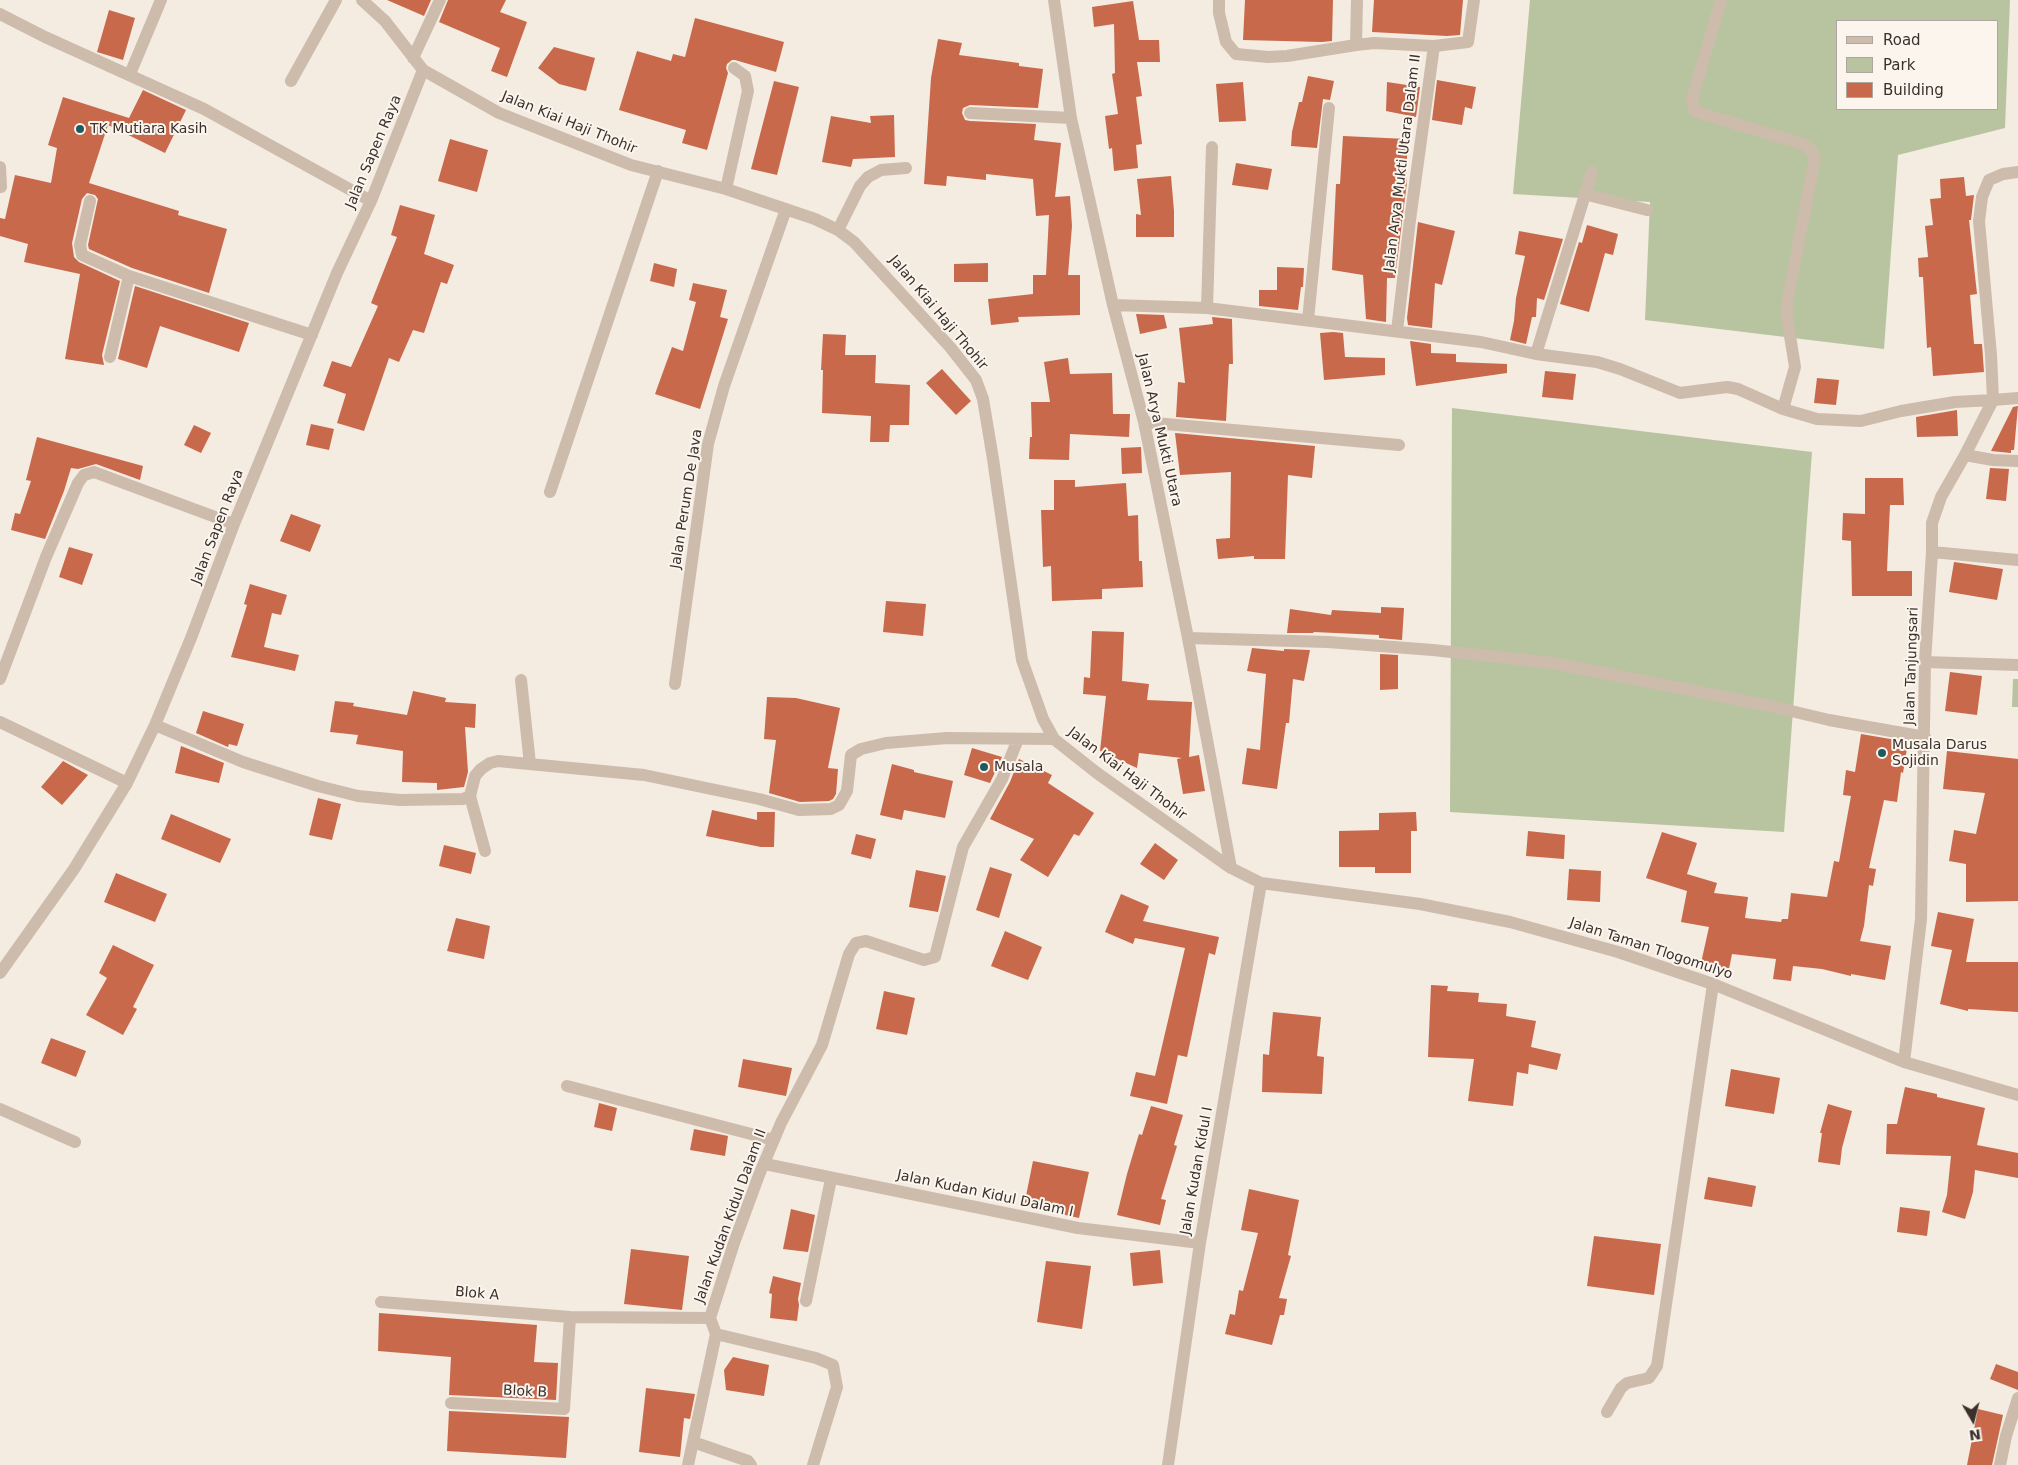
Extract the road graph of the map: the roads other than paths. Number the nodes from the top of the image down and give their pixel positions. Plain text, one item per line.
1 (161, 0) edge
2 (336, 0) edge
3 (362, 0) edge
4 (440, 0) edge
5 (1054, 0) edge
6 (1219, 0) edge
7 (1357, 0) edge
8 (1474, 0) edge
9 (1721, 0) edge
10 (0, 14) edge
11 (1356, 45) junction
12 (1434, 46) junction
13 (413, 58) junction
14 (734, 68) dead end
15 (423, 70) junction
16 (130, 74) junction
17 (291, 81) dead end
18 (1329, 108) dead end
19 (970, 113) dead end
20 (1071, 118) junction
21 (1212, 147) dead end
22 (0, 167) edge
23 (906, 168) dead end
24 (658, 171) junction
25 (1592, 172) dead end
26 (2018, 172) edge
27 (1, 187) dead end
28 (726, 189) junction
29 (1584, 194) junction
30 (90, 201) dead end
31 (370, 201) junction
32 (786, 209) junction
33 (1647, 210) dead end
34 (838, 230) junction
35 (129, 276) junction
36 (1112, 305) junction
37 (1207, 308) junction
38 (1308, 320) junction
39 (1397, 331) junction
40 (312, 335) junction
41 (1536, 354) junction
42 (110, 357) dead end
43 (2018, 398) edge
44 (1993, 400) junction
45 (1783, 409) junction
46 (1144, 422) junction
47 (1399, 445) dead end
48 (1965, 455) junction
49 (2018, 461) edge
50 (550, 492) dead end
51 (234, 524) junction
52 (1932, 552) junction
53 (2018, 560) edge
54 (1188, 638) junction
55 (1925, 662) junction
56 (2018, 665) edge
57 (0, 679) edge
58 (521, 680) dead end
59 (675, 684) dead end
60 (0, 722) edge
61 (155, 725) junction
62 (1925, 737) junction
63 (1018, 739) junction
64 (1054, 739) junction
65 (530, 764) junction
66 (126, 782) junction
67 (470, 796) junction
68 (485, 852) dead end
69 (1231, 868) junction
70 (1261, 883) junction
71 (0, 973) edge
72 (1713, 984) junction
73 (1904, 1062) junction
74 (568, 1086) dead end
75 (2018, 1095) edge
76 (0, 1109) edge
77 (774, 1140) junction
78 (75, 1142) dead end
79 (765, 1164) junction
80 (831, 1178) junction
81 (1200, 1243) junction
82 (806, 1301) dead end
83 (381, 1302) dead end
84 (570, 1317) junction
85 (710, 1318) junction
86 (716, 1334) junction
87 (2018, 1398) edge
88 (451, 1403) dead end
89 (1607, 1412) dead end
90 (693, 1442) junction
91 (688, 1465) edge
92 (752, 1465) edge
93 (813, 1465) edge
94 (1168, 1465) edge
95 (2000, 1465) edge

1 - 16 street
2 - 17 street
3 - 13 street, Jalan Kiai Haji Thohir
4 - 13 street
5 - 20 street, Jalan Arya Mukti Utara
6 - 11 street
7 - 11 street
8 - 12 street, Jalan Arya Mukti Utara Dalam II
9 - 45 street
10 - 16 street
11 - 12 street
12 - 39 street, Jalan Arya Mukti Utara Dalam II
13 - 15 street, Jalan Kiai Haji Thohir
14 - 28 street
15 - 24 street, Jalan Kiai Haji Thohir
15 - 31 street, Jalan Sapen Raya
16 - 31 street
18 - 38 street
19 - 20 street
20 - 36 street, Jalan Arya Mukti Utara
21 - 37 street
22 - 27 street
23 - 34 street
24 - 28 street, Jalan Kiai Haji Thohir
24 - 50 street
25 - 29 street
26 - 44 street
28 - 32 street, Jalan Kiai Haji Thohir
29 - 33 street
29 - 41 street
30 - 35 street
31 - 40 street, Jalan Sapen Raya
32 - 34 street, Jalan Kiai Haji Thohir
32 - 59 street, Jalan Perum De Java
34 - 64 street, Jalan Kiai Haji Thohir
35 - 40 street
35 - 42 street
36 - 37 street
36 - 46 street, Jalan Arya Mukti Utara
37 - 38 street
38 - 39 street
39 - 41 street
40 - 51 street, Jalan Sapen Raya
41 - 45 street
43 - 44 street
44 - 45 street
44 - 48 street, Jalan Tanjungsari
46 - 47 street
46 - 54 street, Jalan Arya Mukti Utara
48 - 49 street
48 - 52 street, Jalan Tanjungsari
51 - 57 street
51 - 61 street, Jalan Sapen Raya
52 - 53 street
52 - 55 street, Jalan Tanjungsari
54 - 62 street
54 - 69 street, Jalan Arya Mukti Utara
55 - 56 street
55 - 62 street, Jalan Tanjungsari
58 - 65 street
60 - 66 street
61 - 66 street, Jalan Sapen Raya
61 - 67 street
62 - 73 street, Jalan Tanjungsari
63 - 64 street
63 - 65 street
63 - 77 street, Jalan Kudan Kidul Dalam II
64 - 69 street, Jalan Kiai Haji Thohir
65 - 67 street
66 - 71 street, Jalan Sapen Raya
67 - 68 street
69 - 70 street, Jalan Kiai Haji Thohir
70 - 72 street, Jalan Taman Tlogomulyo
70 - 81 street, Jalan Kudan Kidul I
72 - 73 street, Jalan Taman Tlogomulyo
72 - 89 street
73 - 75 street, Jalan Taman Tlogomulyo
74 - 77 street
76 - 78 street
77 - 79 street, Jalan Kudan Kidul Dalam II
79 - 80 street, Jalan Kudan Kidul Dalam I
79 - 85 street, Jalan Kudan Kidul Dalam II
80 - 81 street, Jalan Kudan Kidul Dalam I
80 - 82 street
81 - 94 street, Jalan Kudan Kidul I
83 - 84 street, Blok A
84 - 85 street, Blok A
84 - 88 street, Blok B
85 - 86 street, Jalan Kudan Kidul Dalam II
86 - 90 street
86 - 93 street
87 - 95 street
90 - 91 street
90 - 92 street

